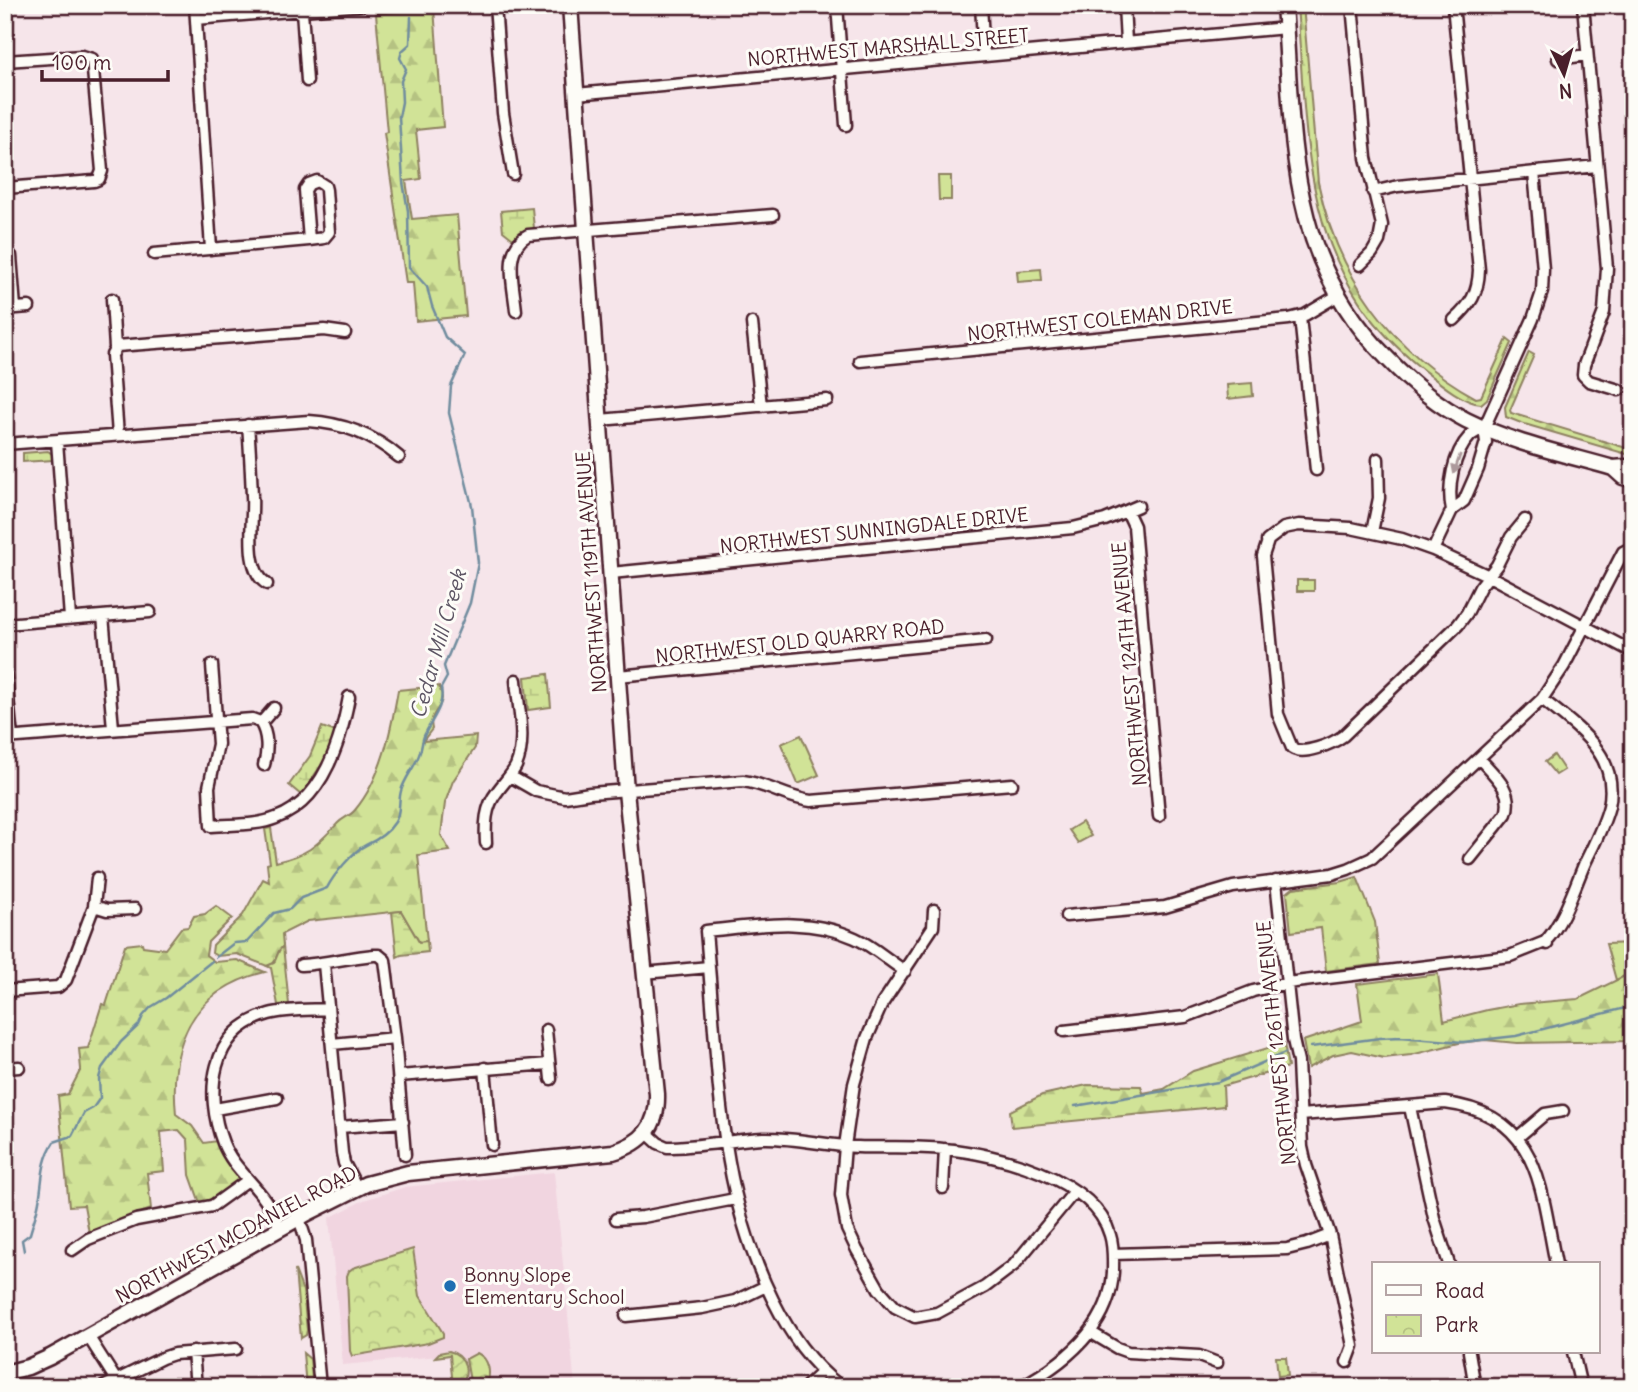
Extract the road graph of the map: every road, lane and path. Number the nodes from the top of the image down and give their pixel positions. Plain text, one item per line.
1 (195, 5) edge
2 (363, 5) edge
3 (495, 5) edge
4 (570, 5) edge
5 (837, 5) edge
6 (981, 5) edge
7 (1124, 5) edge
8 (1284, 5) edge
9 (1353, 5) edge
10 (1454, 5) edge
11 (1583, 5) edge
12 (302, 11) junction
13 (196, 19) junction
14 (1286, 28) junction
15 (1126, 41) junction
16 (1587, 55) junction
17 (984, 56) junction
18 (1558, 59) dead end
19 (5, 61) edge
20 (841, 68) junction
21 (307, 81) dead end
22 (576, 94) junction
23 (846, 125) dead end
24 (1597, 166) junction
25 (1534, 172) junction
26 (513, 174) dead end
27 (1471, 179) junction
28 (5, 188) edge
29 (1373, 192) junction
30 (773, 215) dead end
31 (586, 231) junction
32 (309, 240) junction
33 (211, 249) junction
34 (154, 254) dead end
35 (12, 256) dead end
36 (1360, 265) dead end
37 (1337, 296) junction
38 (112, 299) dead end
39 (29, 307) dead end
40 (10, 309) edge
41 (516, 311) dead end
42 (1300, 317) junction
43 (1454, 320) dead end
44 (752, 323) dead end
45 (345, 333) dead end
46 (115, 348) junction
47 (860, 361) dead end
48 (1619, 390) dead end
49 (827, 400) dead end
50 (761, 406) junction
51 (600, 420) junction
52 (248, 425) junction
53 (1484, 428) junction
54 (118, 435) junction
55 (57, 441) junction
56 (5, 444) edge
57 (399, 457) dead end
58 (1378, 459) dead end
59 (1613, 468) junction
60 (1633, 469) edge
61 (1315, 470) dead end
62 (1633, 480) edge
63 (1138, 506) dead end
64 (1452, 510) junction
65 (1127, 511) junction
66 (1525, 520) dead end
67 (1372, 531) junction
68 (1633, 547) edge
69 (1433, 550) junction
70 (611, 573) junction
71 (1489, 576) junction
72 (267, 584) dead end
73 (150, 612) dead end
74 (103, 616) junction
75 (69, 618) junction
76 (5, 624) edge
77 (1585, 626) junction
78 (986, 640) dead end
79 (1633, 652) edge
80 (212, 665) dead end
81 (5, 667) edge
82 (618, 676) junction
83 (516, 680) dead end
84 (349, 697) dead end
85 (1542, 699) junction
86 (274, 708) dead end
87 (216, 722) junction
88 (261, 723) junction
89 (113, 728) junction
90 (8, 737) edge
91 (1479, 758) junction
92 (264, 765) dead end
93 (510, 776) junction
94 (1012, 784) dead end
95 (626, 791) junction
96 (1159, 816) dead end
97 (486, 843) dead end
98 (1470, 859) dead end
99 (97, 878) dead end
100 (1276, 881) junction
101 (94, 906) junction
102 (135, 909) dead end
103 (934, 910) dead end
104 (1066, 916) dead end
105 (324, 964) junction
106 (301, 965) dead end
107 (709, 967) junction
108 (905, 971) junction
109 (644, 973) junction
110 (1287, 983) junction
111 (5, 991) edge
112 (328, 1009) junction
113 (546, 1030) dead end
114 (1064, 1031) dead end
115 (395, 1038) junction
116 (332, 1044) junction
117 (549, 1063) junction
118 (19, 1067) dead end
119 (5, 1068) edge
120 (485, 1068) junction
121 (399, 1076) junction
122 (551, 1079) dead end
123 (276, 1098) dead end
124 (1410, 1107) junction
125 (215, 1109) junction
126 (1563, 1111) dead end
127 (1301, 1115) junction
128 (402, 1122) junction
129 (340, 1128) junction
130 (647, 1133) junction
131 (1518, 1137) junction
132 (724, 1142) junction
133 (492, 1144) dead end
134 (845, 1146) junction
135 (945, 1149) junction
136 (405, 1155) dead end
137 (248, 1180) junction
138 (357, 1188) junction
139 (943, 1188) dead end
140 (1075, 1191) junction
141 (735, 1199) junction
142 (299, 1218) junction
143 (617, 1219) dead end
144 (281, 1228) junction
145 (1330, 1235) junction
146 (72, 1250) dead end
147 (1113, 1254) junction
148 (1449, 1262) edge
149 (1556, 1262) edge
150 (766, 1286) junction
151 (626, 1315) dead end
152 (1090, 1332) junction
153 (88, 1336) junction
154 (236, 1349) dead end
155 (193, 1352) junction
156 (1469, 1354) edge
157 (1573, 1354) edge
158 (1347, 1362) dead end
159 (1217, 1363) dead end
160 (822, 1372) junction
161 (5, 1373) edge
162 (116, 1380) junction
163 (103, 1387) edge
164 (196, 1387) edge
165 (320, 1387) edge
166 (806, 1387) edge
167 (841, 1387) edge
168 (1020, 1387) edge
169 (1475, 1387) edge
170 (1581, 1387) edge

1 - 13 street
2 - 12 street
3 - 26 street
4 - 22 street, NORTHWEST 119TH AVENUE
5 - 20 street
6 - 17 street
7 - 15 street
8 - 14 street
9 - 29 street
10 - 27 street
11 - 16 street
12 - 13 street
12 - 21 street
13 - 33 street
14 - 15 street, NORTHWEST MARSHALL STREET
14 - 37 street
15 - 17 street, NORTHWEST MARSHALL STREET
16 - 18 street
16 - 24 street
17 - 20 street, NORTHWEST MARSHALL STREET
19 - 28 street
20 - 22 street, NORTHWEST MARSHALL STREET
20 - 23 street
22 - 31 street, NORTHWEST 119TH AVENUE
24 - 25 street
24 - 48 street
25 - 27 street
25 - 53 street
27 - 29 street
27 - 43 street
29 - 36 street
30 - 31 street
31 - 41 street
31 - 51 street, NORTHWEST 119TH AVENUE
32 - 32 street
32 - 33 street
33 - 34 street
35 - 40 street
37 - 42 street, NORTHWEST COLEMAN DRIVE
37 - 53 street
38 - 46 street
39 - 40 street
42 - 47 street, NORTHWEST COLEMAN DRIVE
42 - 61 street
44 - 50 street
45 - 46 street
46 - 54 street
49 - 50 street
50 - 51 street
51 - 70 street, NORTHWEST 119TH AVENUE
52 - 54 street
52 - 57 street
52 - 72 street
53 - 59 street
53 - 64 street
53 -> 64 street
54 - 55 street
55 - 56 street
55 - 75 street
58 - 67 street
59 - 60 street
59 - 62 street
63 - 65 street, NORTHWEST SUNNINGDALE DRIVE
64 - 69 street
65 - 70 street, NORTHWEST SUNNINGDALE DRIVE
65 - 96 street, NORTHWEST 124TH AVENUE
66 - 71 street
67 - 69 street
67 - 71 street
68 - 77 street
69 - 71 street
70 - 82 street, NORTHWEST 119TH AVENUE
71 - 77 street
73 - 74 street
74 - 75 street
74 - 89 street
75 - 76 street
77 - 79 street
77 - 85 street
78 - 82 street, NORTHWEST OLD QUARRY ROAD
80 - 87 street
81 - 90 street
82 - 95 street, NORTHWEST 119TH AVENUE
83 - 93 street
84 - 87 street
85 - 91 street
85 - 110 street
86 - 88 street
87 - 88 street
87 - 89 street
88 - 92 street
89 - 90 street
91 - 98 street
91 - 100 street
93 - 95 street
93 - 97 street
94 - 95 street
95 - 109 street, NORTHWEST 119TH AVENUE
99 - 101 street
100 - 104 street
100 - 110 street, NORTHWEST 126TH AVENUE
101 - 102 street
101 - 111 street
103 - 108 street
105 - 106 street
105 - 112 street
105 - 115 street
107 - 108 street
107 - 109 street
107 - 132 street
108 - 134 street
109 - 130 street, NORTHWEST 119TH AVENUE
110 - 114 street
110 - 127 street, NORTHWEST 126TH AVENUE
112 - 116 street
112 - 125 street
113 - 117 street
115 - 116 street
115 - 121 street
116 - 129 street
117 - 120 street
117 - 122 street
118 - 119 street
120 - 121 street
120 - 133 street
121 - 128 street
123 - 125 street
124 - 127 street
124 - 131 street
124 - 148 street
125 - 137 street
126 - 131 street
127 - 145 street, NORTHWEST 126TH AVENUE
128 - 129 street
128 - 136 street
129 - 138 street
130 - 132 street
130 - 138 street, NORTHWEST MCDANIEL ROAD
131 - 149 street
132 - 134 street
132 - 141 street
134 - 135 street
134 - 140 street
135 - 139 street
135 - 140 street
137 - 144 street
137 - 146 street
138 - 142 street, NORTHWEST MCDANIEL ROAD
140 - 147 street
141 - 143 street
141 - 150 street
142 - 144 street, NORTHWEST MCDANIEL ROAD
142 - 165 street
144 - 153 street, NORTHWEST MCDANIEL ROAD
145 - 147 street
145 - 158 street, NORTHWEST 126TH AVENUE
147 - 152 street
150 - 151 street
150 - 160 street
152 - 159 street
152 - 168 street
153 - 161 street, NORTHWEST MCDANIEL ROAD
153 - 162 street
154 - 155 street
155 - 162 street
155 - 164 street
156 - 169 street
157 - 170 street
160 - 166 street
160 - 167 street
162 - 163 street

